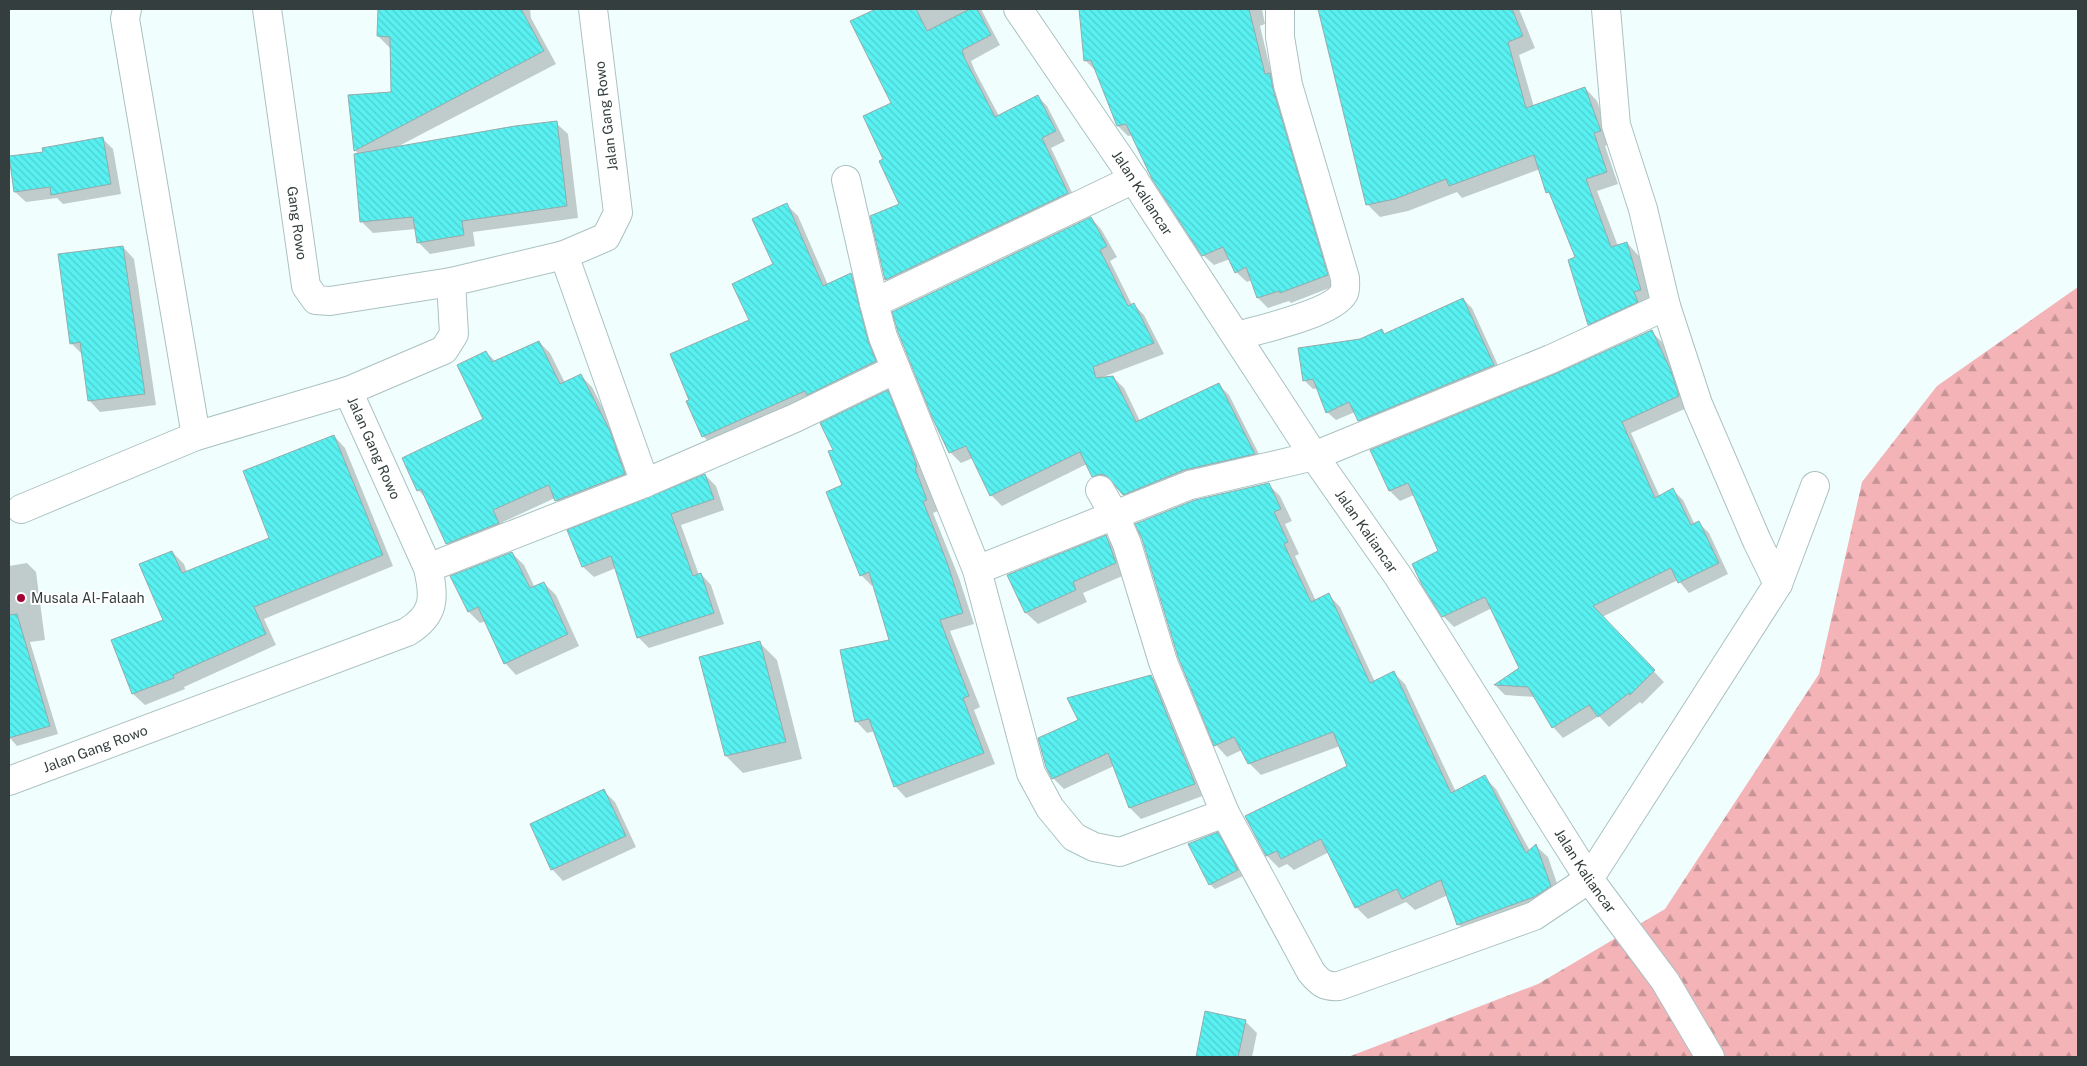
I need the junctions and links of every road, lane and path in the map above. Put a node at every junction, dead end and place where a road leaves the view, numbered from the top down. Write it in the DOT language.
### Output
graph roads {
  1 [pos="126,9"];
  2 [pos="267,9"];
  3 [pos="593,9"];
  4 [pos="1018,9"];
  5 [pos="1280,9"];
  6 [pos="1606,9"];
  7 [pos="1134,179"];
  8 [pos="846,180"];
  9 [pos="564,255"];
  10 [pos="451,282"];
  11 [pos="874,303"];
  12 [pos="1666,306"];
  13 [pos="1237,336"];
  14 [pos="896,369"];
  15 [pos="348,390"];
  16 [pos="196,436"];
  17 [pos="1314,456"];
  18 [pos="645,483"];
  19 [pos="1816,486"];
  20 [pos="1100,490"];
  21 [pos="21,509"];
  22 [pos="1115,516"];
  23 [pos="428,568"];
  24 [pos="977,570"];
  25 [pos="1778,584"];
  26 [pos="9,782"];
  27 [pos="1225,813"];
  28 [pos="1589,879"];
  29 [pos="1710,1057"];
  1 -- 16 [label="street"];
  2 -- 10 [label="street, Gang Rowo"];
  3 -- 9 [label="street, Jalan Gang Rowo"];
  4 -- 7 [label="street, Jalan Kaliancar"];
  5 -- 13 [label="street"];
  6 -- 12 [label="street"];
  7 -- 11 [label="street"];
  7 -- 13 [label="street, Jalan Kaliancar"];
  8 -- 11 [label="street"];
  9 -- 10 [label="street, Jalan Gang Rowo"];
  9 -- 18 [label="street"];
  10 -- 15 [label="street, Jalan Gang Rowo"];
  11 -- 14 [label="street"];
  12 -- 17 [label="street"];
  12 -- 25 [label="street"];
  13 -- 17 [label="street, Jalan Kaliancar"];
  14 -- 18 [label="street"];
  14 -- 24 [label="street"];
  15 -- 16 [label="street"];
  15 -- 23 [label="street, Jalan Gang Rowo"];
  16 -- 21 [label="street"];
  17 -- 22 [label="street"];
  17 -- 28 [label="street, Jalan Kaliancar"];
  18 -- 23 [label="street"];
  19 -- 25 [label="street"];
  20 -- 22 [label="street"];
  22 -- 24 [label="street"];
  22 -- 27 [label="street"];
  23 -- 26 [label="street, Jalan Gang Rowo"];
  24 -- 27 [label="street"];
  25 -- 28 [label="street"];
  27 -- 28 [label="street"];
  28 -- 29 [label="street, Jalan Kaliancar"];
}
